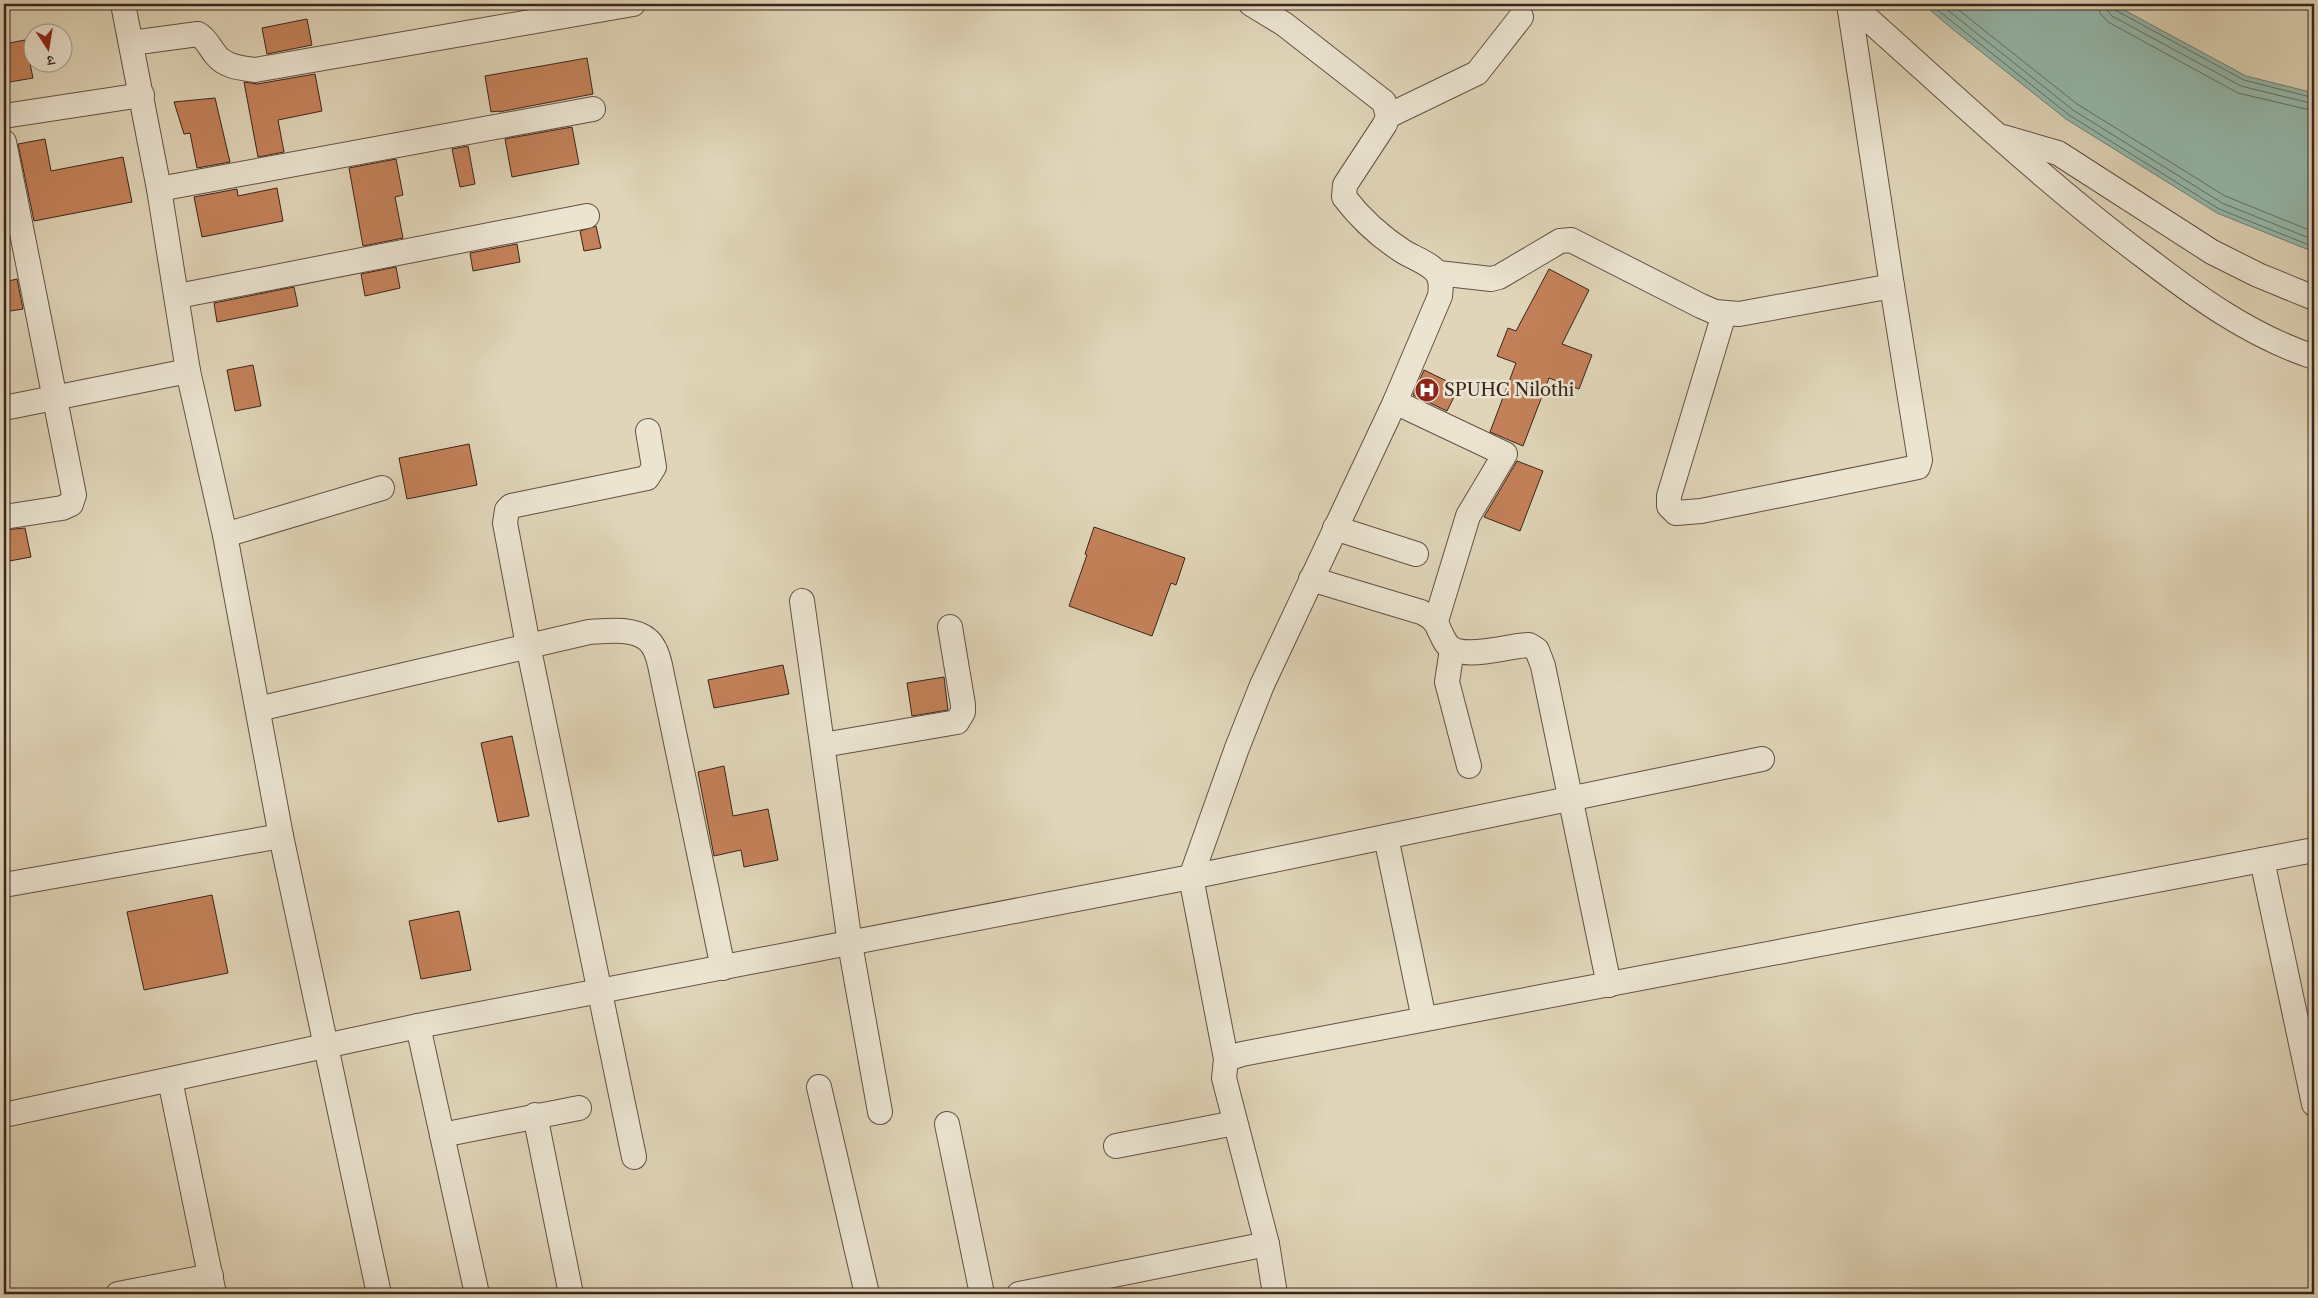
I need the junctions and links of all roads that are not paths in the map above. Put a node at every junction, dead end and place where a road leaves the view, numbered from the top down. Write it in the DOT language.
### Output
graph roads {
  1 [pos="122,4"];
  2 [pos="633,4"];
  3 [pos="1251,4"];
  4 [pos="1850,4"];
  5 [pos="1521,17"];
  6 [pos="131,43"];
  7 [pos="142,95"];
  8 [pos="593,109"];
  9 [pos="4,116"];
  10 [pos="1388,116"];
  11 [pos="1998,135"];
  12 [pos="4,142"];
  13 [pos="159,189"];
  14 [pos="587,216"];
  15 [pos="1438,273"];
  16 [pos="1892,286"];
  17 [pos="178,296"];
  18 [pos="2314,298"];
  19 [pos="1724,314"];
  20 [pos="2314,357"];
  21 [pos="188,371"];
  22 [pos="55,398"];
  23 [pos="1396,402"];
  24 [pos="4,408"];
  25 [pos="648,431"];
  26 [pos="382,488"];
  27 [pos="4,517"];
  28 [pos="1335,528"];
  29 [pos="224,536"];
  30 [pos="1416,554"];
  31 [pos="1311,579"];
  32 [pos="802,601"];
  33 [pos="1436,621"];
  34 [pos="950,627"];
  35 [pos="528,645"];
  36 [pos="1452,649"];
  37 [pos="258,709"];
  38 [pos="823,745"];
  39 [pos="1762,759"];
  40 [pos="1468,766"];
  41 [pos="1569,799"];
  42 [pos="281,836"];
  43 [pos="1386,837"];
  44 [pos="2314,850"];
  45 [pos="2262,860"];
  46 [pos="1191,877"];
  47 [pos="4,885"];
  48 [pos="850,944"];
  49 [pos="723,968"];
  50 [pos="1609,986"];
  51 [pos="600,991"];
  52 [pos="1424,1019"];
  53 [pos="418,1026"];
  54 [pos="327,1047"];
  55 [pos="1226,1059"];
  56 [pos="170,1080"];
  57 [pos="819,1087"];
  58 [pos="2314,1104"];
  59 [pos="579,1108"];
  60 [pos="880,1112"];
  61 [pos="536,1115"];
  62 [pos="4,1116"];
  63 [pos="1235,1123"];
  64 [pos="947,1124"];
  65 [pos="442,1135"];
  66 [pos="1116,1146"];
  67 [pos="634,1157"];
  68 [pos="1267,1244"];
  69 [pos="212,1285"];
  70 [pos="118,1294"];
  71 [pos="379,1294"];
  72 [pos="477,1294"];
  73 [pos="572,1294"];
  74 [pos="867,1294"];
  75 [pos="982,1294"];
  76 [pos="1019,1294"];
  77 [pos="1275,1294"];
  1 -- 6 [label="street"];
  2 -- 6 [label="street"];
  3 -- 10 [label="street"];
  4 -- 11 [label="street"];
  4 -- 16 [label="street"];
  5 -- 10 [label="street"];
  6 -- 7 [label="street"];
  7 -- 9 [label="street"];
  7 -- 13 [label="street"];
  8 -- 13 [label="street"];
  10 -- 15 [label="street"];
  11 -- 18 [label="street"];
  11 -- 20 [label="street"];
  12 -- 22 [label="street"];
  13 -- 17 [label="street"];
  14 -- 17 [label="street"];
  15 -- 19 [label="street"];
  15 -- 23 [label="street"];
  16 -- 19 [label="street"];
  16 -- 19 [label="street"];
  17 -- 21 [label="street"];
  21 -- 22 [label="street"];
  21 -- 29 [label="street"];
  22 -- 24 [label="street"];
  22 -- 27 [label="street"];
  23 -- 28 [label="street"];
  23 -- 33 [label="street"];
  25 -- 35 [label="street"];
  26 -- 29 [label="street"];
  28 -- 30 [label="street"];
  28 -- 31 [label="street"];
  29 -- 37 [label="street"];
  31 -- 33 [label="street"];
  31 -- 46 [label="street"];
  32 -- 38 [label="street"];
  33 -- 36 [label="street"];
  34 -- 38 [label="street"];
  35 -- 37 [label="street"];
  35 -- 49 [label="street"];
  35 -- 51 [label="street"];
  36 -- 40 [label="street"];
  36 -- 41 [label="street"];
  37 -- 42 [label="street"];
  38 -- 48 [label="street"];
  39 -- 41 [label="street"];
  41 -- 43 [label="street"];
  41 -- 50 [label="street"];
  42 -- 47 [label="street"];
  42 -- 54 [label="street"];
  43 -- 46 [label="street"];
  43 -- 52 [label="street"];
  44 -- 45 [label="street"];
  45 -- 50 [label="street"];
  45 -- 58 [label="street"];
  46 -- 48 [label="street"];
  46 -- 55 [label="street"];
  48 -- 49 [label="street"];
  48 -- 60 [label="street"];
  49 -- 51 [label="street"];
  50 -- 52 [label="street"];
  51 -- 53 [label="street"];
  51 -- 67 [label="street"];
  52 -- 55 [label="street"];
  53 -- 54 [label="street"];
  53 -- 65 [label="street"];
  54 -- 56 [label="street"];
  54 -- 71 [label="street"];
  55 -- 63 [label="street"];
  56 -- 62 [label="street"];
  56 -- 69 [label="street"];
  57 -- 74 [label="street"];
  59 -- 61 [label="street"];
  61 -- 65 [label="street"];
  61 -- 73 [label="street"];
  63 -- 66 [label="street"];
  63 -- 68 [label="street"];
  64 -- 75 [label="street"];
  65 -- 72 [label="street"];
  68 -- 76 [label="street"];
  68 -- 77 [label="street"];
  69 -- 70 [label="street"];
}
